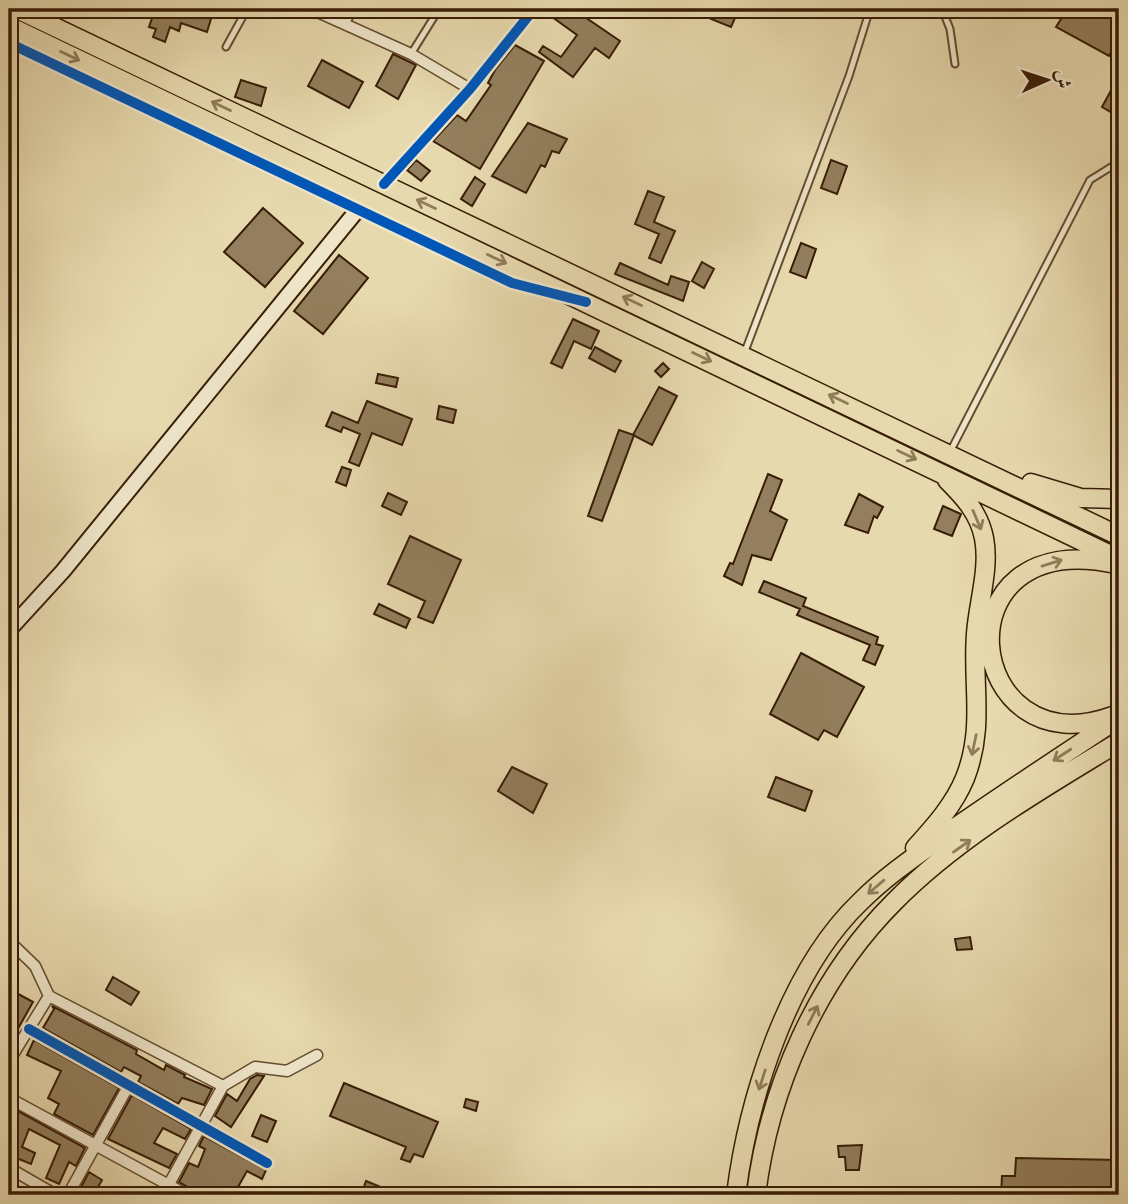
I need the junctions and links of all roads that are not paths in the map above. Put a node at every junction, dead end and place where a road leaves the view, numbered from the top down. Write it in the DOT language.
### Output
graph roads {
  1 [pos="17,9"];
  2 [pos="247,9"];
  3 [pos="311,9"];
  4 [pos="354,9"];
  5 [pos="439,9"];
  6 [pos="534,9"];
  7 [pos="870,9"];
  8 [pos="942,9"];
  9 [pos="346,24"];
  10 [pos="9,26"];
  11 [pos="9,43"];
  12 [pos="226,47"];
  13 [pos="411,54"];
  14 [pos="955,64"];
  15 [pos="470,89"];
  16 [pos="1119,162"];
  17 [pos="384,184"];
  18 [pos="359,208"];
  19 [pos="586,302"];
  20 [pos="744,355"];
  21 [pos="956,455"];
  22 [pos="934,468"];
  23 [pos="1119,499"];
  24 [pos="1119,536"];
  25 [pos="1119,559"];
  26 [pos="1119,565"];
  27 [pos="9,630"];
  28 [pos="1119,716"];
  29 [pos="1119,742"];
  30 [pos="1119,754"];
  31 [pos="1072,770"];
  32 [pos="899,868"];
  33 [pos="9,941"];
  34 [pos="49,996"];
  35 [pos="29,1029"];
  36 [pos="317,1055"];
  37 [pos="9,1061"];
  38 [pos="129,1085"];
  39 [pos="223,1086"];
  40 [pos="9,1098"];
  41 [pos="203,1127"];
  42 [pos="95,1145"];
  43 [pos="267,1163"];
  44 [pos="9,1168"];
  45 [pos="169,1185"];
  46 [pos="56,1195"];
  47 [pos="68,1195"];
  48 [pos="163,1195"];
  49 [pos="187,1195"];
  50 [pos="736,1195"];
  51 [pos="756,1195"];
  17 -- 1 [label="highway, one-way"];
  2 -- 12 [label="lane"];
  3 -- 9 [label="street"];
  4 -- 9 [label="lane"];
  5 -- 13 [label="lane"];
  6 -- 15 [label="street"];
  7 -- 20 [label="lane"];
  8 -- 14 [label="lane"];
  9 -- 13 [label="street"];
  10 -- 19 [label="highway, one-way"];
  11 -- 18 [label="street"];
  13 -- 15 [label="street"];
  15 -- 17 [label="street"];
  16 -- 21 [label="lane"];
  20 -- 17 [label="highway, one-way"];
  18 -- 19 [label="street"];
  18 -- 27 [label="main road"];
  19 -- 22 [label="highway, one-way"];
  21 -- 20 [label="highway, one-way"];
  21 -- 23 [label="highway"];
  21 -- 24 [label="highway"];
  22 -- 25 [label="highway"];
  22 -- 32 [label="highway, one-way"];
  28 -- 26 [label="highway, one-way"];
  28 -- 32 [label="highway, one-way"];
  29 -- 31 [label="highway"];
  30 -- 31 [label="highway"];
  51 -- 31 [label="highway, one-way"];
  32 -- 50 [label="highway, one-way"];
  33 -- 34 [label="street"];
  34 -- 35 [label="street"];
  34 -- 39 [label="street"];
  35 -- 37 [label="street"];
  35 -- 38 [label="street"];
  36 -- 39 [label="street"];
  38 -- 41 [label="street"];
  38 -- 42 [label="street"];
  39 -- 41 [label="street"];
  40 -- 42 [label="street"];
  41 -- 43 [label="street"];
  41 -- 45 [label="street"];
  42 -- 45 [label="street"];
  42 -- 47 [label="street"];
  44 -- 46 [label="street"];
  45 -- 48 [label="street"];
  45 -- 49 [label="street"];
}
